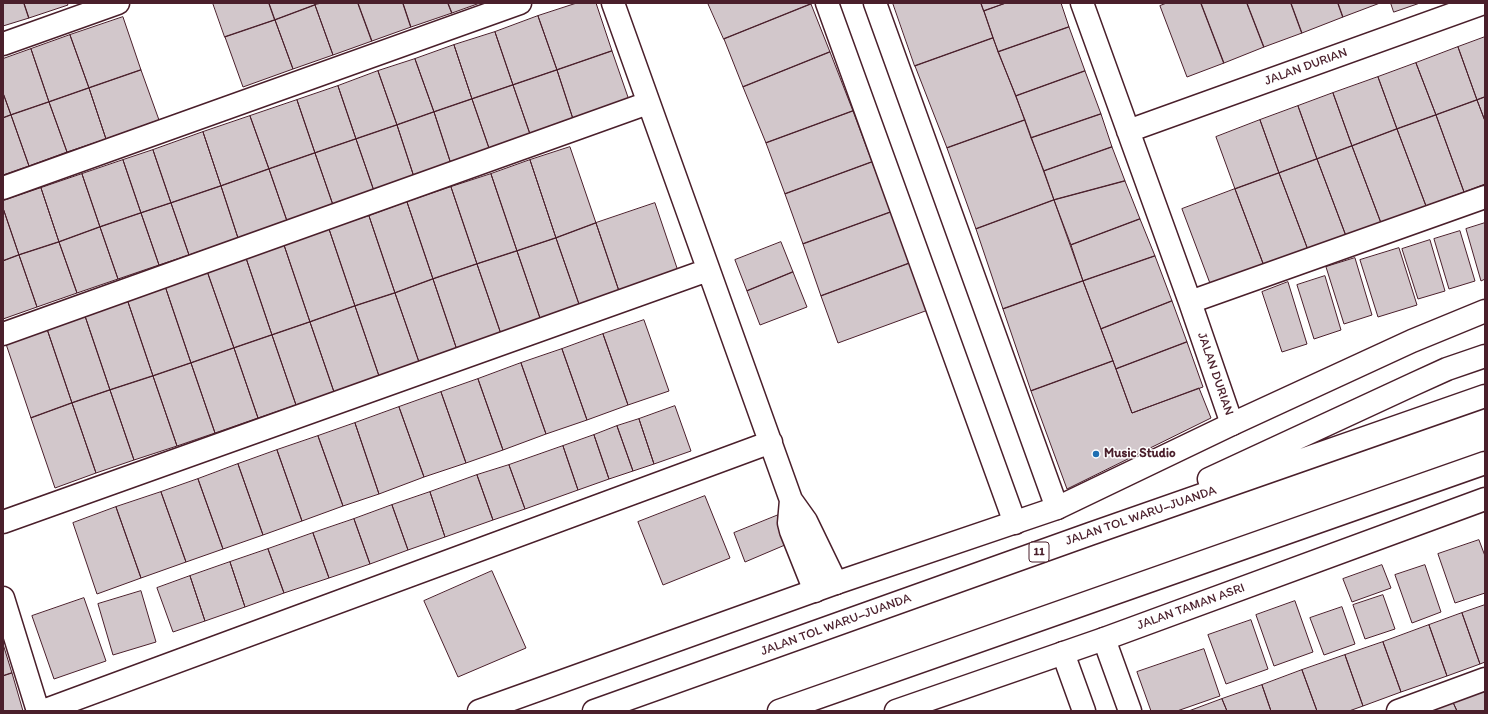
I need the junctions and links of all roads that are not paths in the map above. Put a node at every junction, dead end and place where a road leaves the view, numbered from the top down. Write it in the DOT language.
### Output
graph roads {
  1 [pos="118,3"];
  2 [pos="520,3"];
  3 [pos="613,3"];
  4 [pos="827,3"];
  5 [pos="875,3"];
  6 [pos="1082,3"];
  7 [pos="1484,3"];
  8 [pos="3,44"];
  9 [pos="648,103"];
  10 [pos="1128,131"];
  11 [pos="3,188"];
  12 [pos="1485,197"];
  13 [pos="708,270"];
  14 [pos="1190,302"];
  15 [pos="1485,311"];
  16 [pos="3,334"];
  17 [pos="1485,356"];
  18 [pos="1485,396"];
  19 [pos="1232,424"];
  20 [pos="771,442"];
  21 [pos="1485,463"];
  22 [pos="1485,499"];
  23 [pos="791,500"];
  24 [pos="1057,508"];
  25 [pos="3,522"];
  26 [pos="1015,523"];
  27 [pos="1090,534"];
  28 [pos="836,583"];
  29 [pos="815,591"];
  30 [pos="3,598"];
  31 [pos="1104,639"];
  32 [pos="1062,653"];
  33 [pos="1485,679"];
  34 [pos="38,711"];
  35 [pos="43,711"];
  36 [pos="479,711"];
  37 [pos="594,711"];
  38 [pos="779,711"];
  39 [pos="896,711"];
  40 [pos="1084,711"];
  41 [pos="1130,711"];
  42 [pos="1398,711"];
  1 -- 8 [label="main road"];
  2 -- 11 [label="main road"];
  3 -- 9 [label="main road"];
  4 -- 26 [label="main road"];
  5 -- 24 [label="main road"];
  6 -- 10 [label="main road, JALAN DURIAN"];
  7 -- 10 [label="main road, JALAN DURIAN"];
  9 -- 13 [label="main road"];
  9 -- 16 [label="main road"];
  10 -- 14 [label="main road, JALAN DURIAN"];
  12 -- 14 [label="main road"];
  13 -- 20 [label="main road"];
  13 -- 25 [label="main road"];
  14 -- 19 [label="main road, JALAN DURIAN"];
  15 -- 19 [label="main road"];
  17 -- 27 [label="main road"];
  18 -- 27 [label="main road, JALAN TOL WARU–JUANDA / 11"];
  19 -- 24 [label="main road"];
  20 -- 23 [label="main road"];
  20 -- 35 [label="main road"];
  21 -- 38 [label="main road"];
  22 -- 31 [label="main road, JALAN TAMAN ASRI"];
  23 -- 28 [label="main road"];
  23 -- 29 [label="main road"];
  24 -- 26 [label="main road"];
  26 -- 28 [label="main road"];
  27 -- 37 [label="main road, JALAN TOL WARU–JUANDA / 11"];
  28 -- 29 [label="main road"];
  29 -- 36 [label="main road"];
  30 -- 34 [label="main road"];
  31 -- 32 [label="main road, JALAN TAMAN ASRI"];
  31 -- 41 [label="main road"];
  32 -- 39 [label="main road, JALAN TAMAN ASRI"];
  32 -- 40 [label="main road"];
  33 -- 42 [label="main road"];
}
